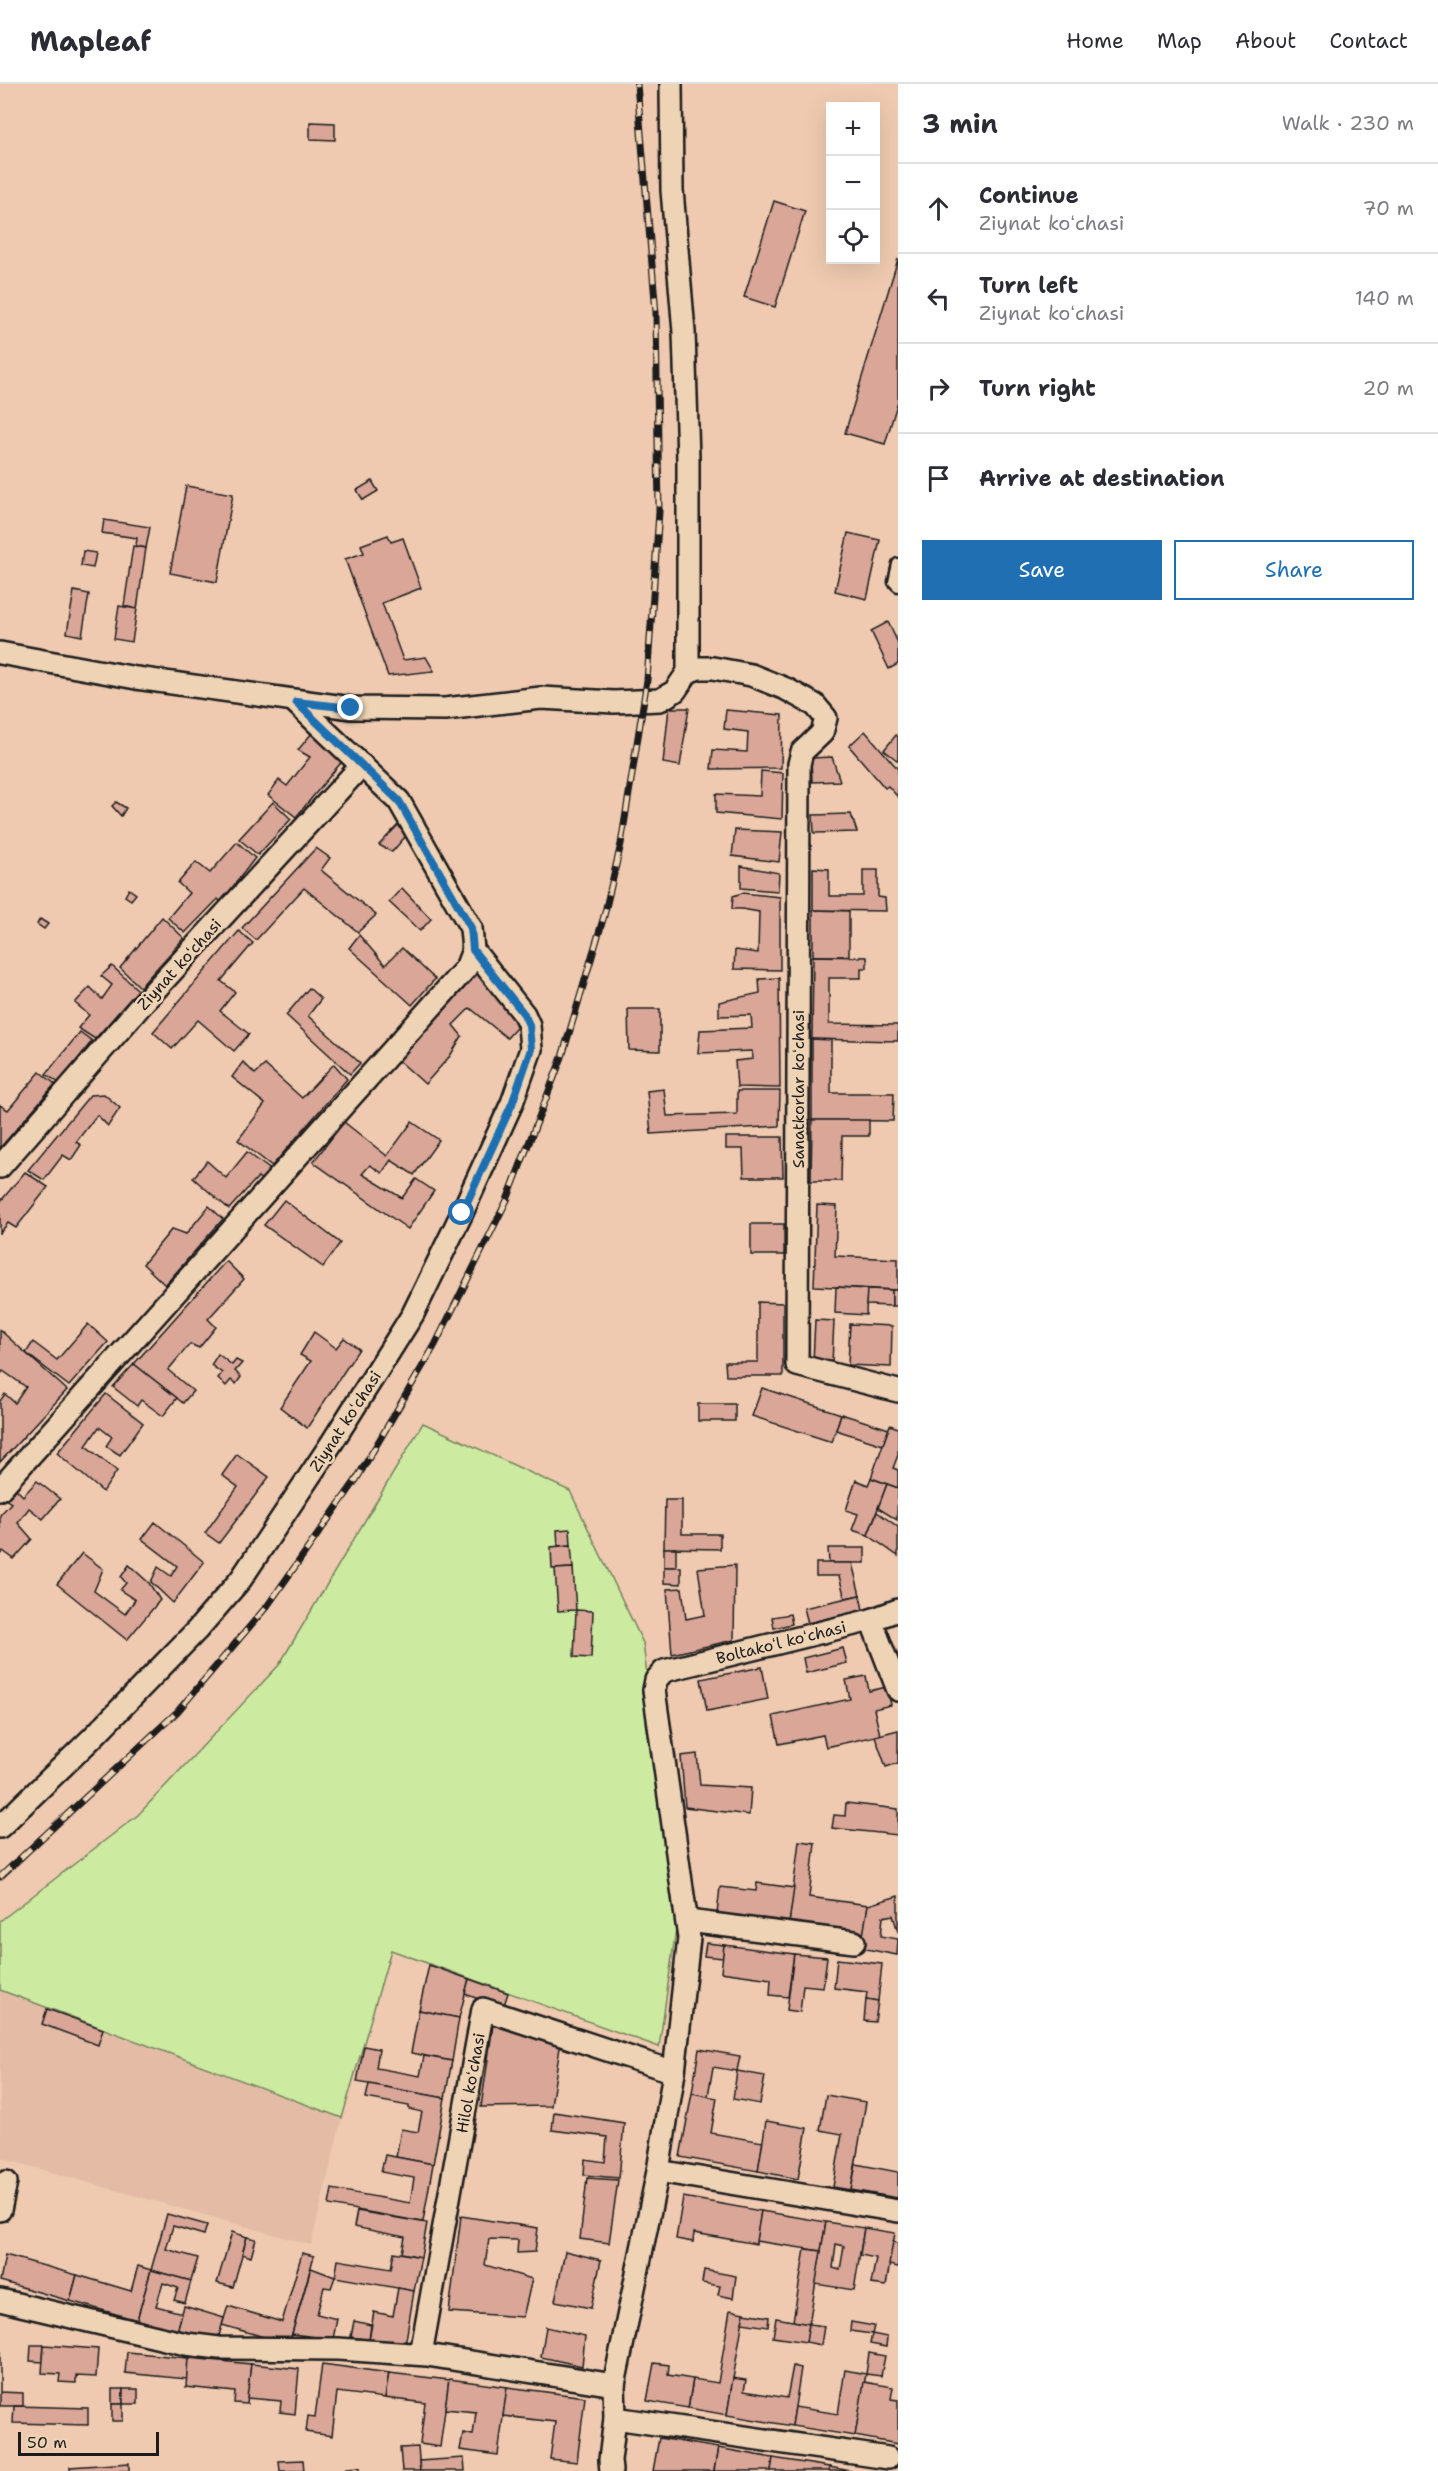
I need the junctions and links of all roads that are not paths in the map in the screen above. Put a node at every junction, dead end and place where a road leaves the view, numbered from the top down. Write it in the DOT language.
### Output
graph roads {
  1 [pos="671,84"];
  2 [pos="898,564"];
  3 [pos="898,586"];
  4 [pos="0,653"];
  5 [pos="688,672"];
  6 [pos="296,702"];
  7 [pos="362,765"];
  8 [pos="473,950"];
  9 [pos="0,1167"];
  10 [pos="898,1391"];
  11 [pos="0,1489"];
  12 [pos="898,1610"];
  13 [pos="871,1620"];
  14 [pos="898,1690"];
  15 [pos="0,1827"];
  16 [pos="688,1921"];
  17 [pos="854,1942"];
  18 [pos="674,2073"];
  19 [pos="658,2171"];
  20 [pos="6,2182"];
  21 [pos="0,2210"];
  22 [pos="898,2211"];
  23 [pos="0,2300"];
  24 [pos="421,2354"];
  25 [pos="614,2385"];
  26 [pos="615,2418"];
  27 [pos="888,2458"];
  28 [pos="608,2467"];
  1 -- 5 [label="street"];
  2 -- 3 [label="lane"];
  4 -- 6 [label="street"];
  5 -- 6 [label="street"];
  5 -- 10 [label="street, Sanatkorlar koʻchasi"];
  6 -- 7 [label="street, Ziynat koʻchasi"];
  7 -- 8 [label="street, Ziynat koʻchasi"];
  7 -- 9 [label="street, Ziynat koʻchasi"];
  8 -- 11 [label="street"];
  8 -- 15 [label="street, Ziynat koʻchasi"];
  12 -- 13 [label="street, Boltakoʻl koʻchasi"];
  13 -- 14 [label="street"];
  13 -- 16 [label="street, Boltakoʻl koʻchasi"];
  16 -- 17 [label="street"];
  16 -- 18 [label="street"];
  18 -- 19 [label="street"];
  18 -- 24 [label="street, Hilol koʻchasi"];
  19 -- 22 [label="street"];
  19 -- 25 [label="street"];
  20 -- 21 [label="street"];
  23 -- 24 [label="street"];
  24 -- 25 [label="street"];
  25 -- 26 [label="street"];
  26 -- 27 [label="street"];
  26 -- 28 [label="street"];
}
